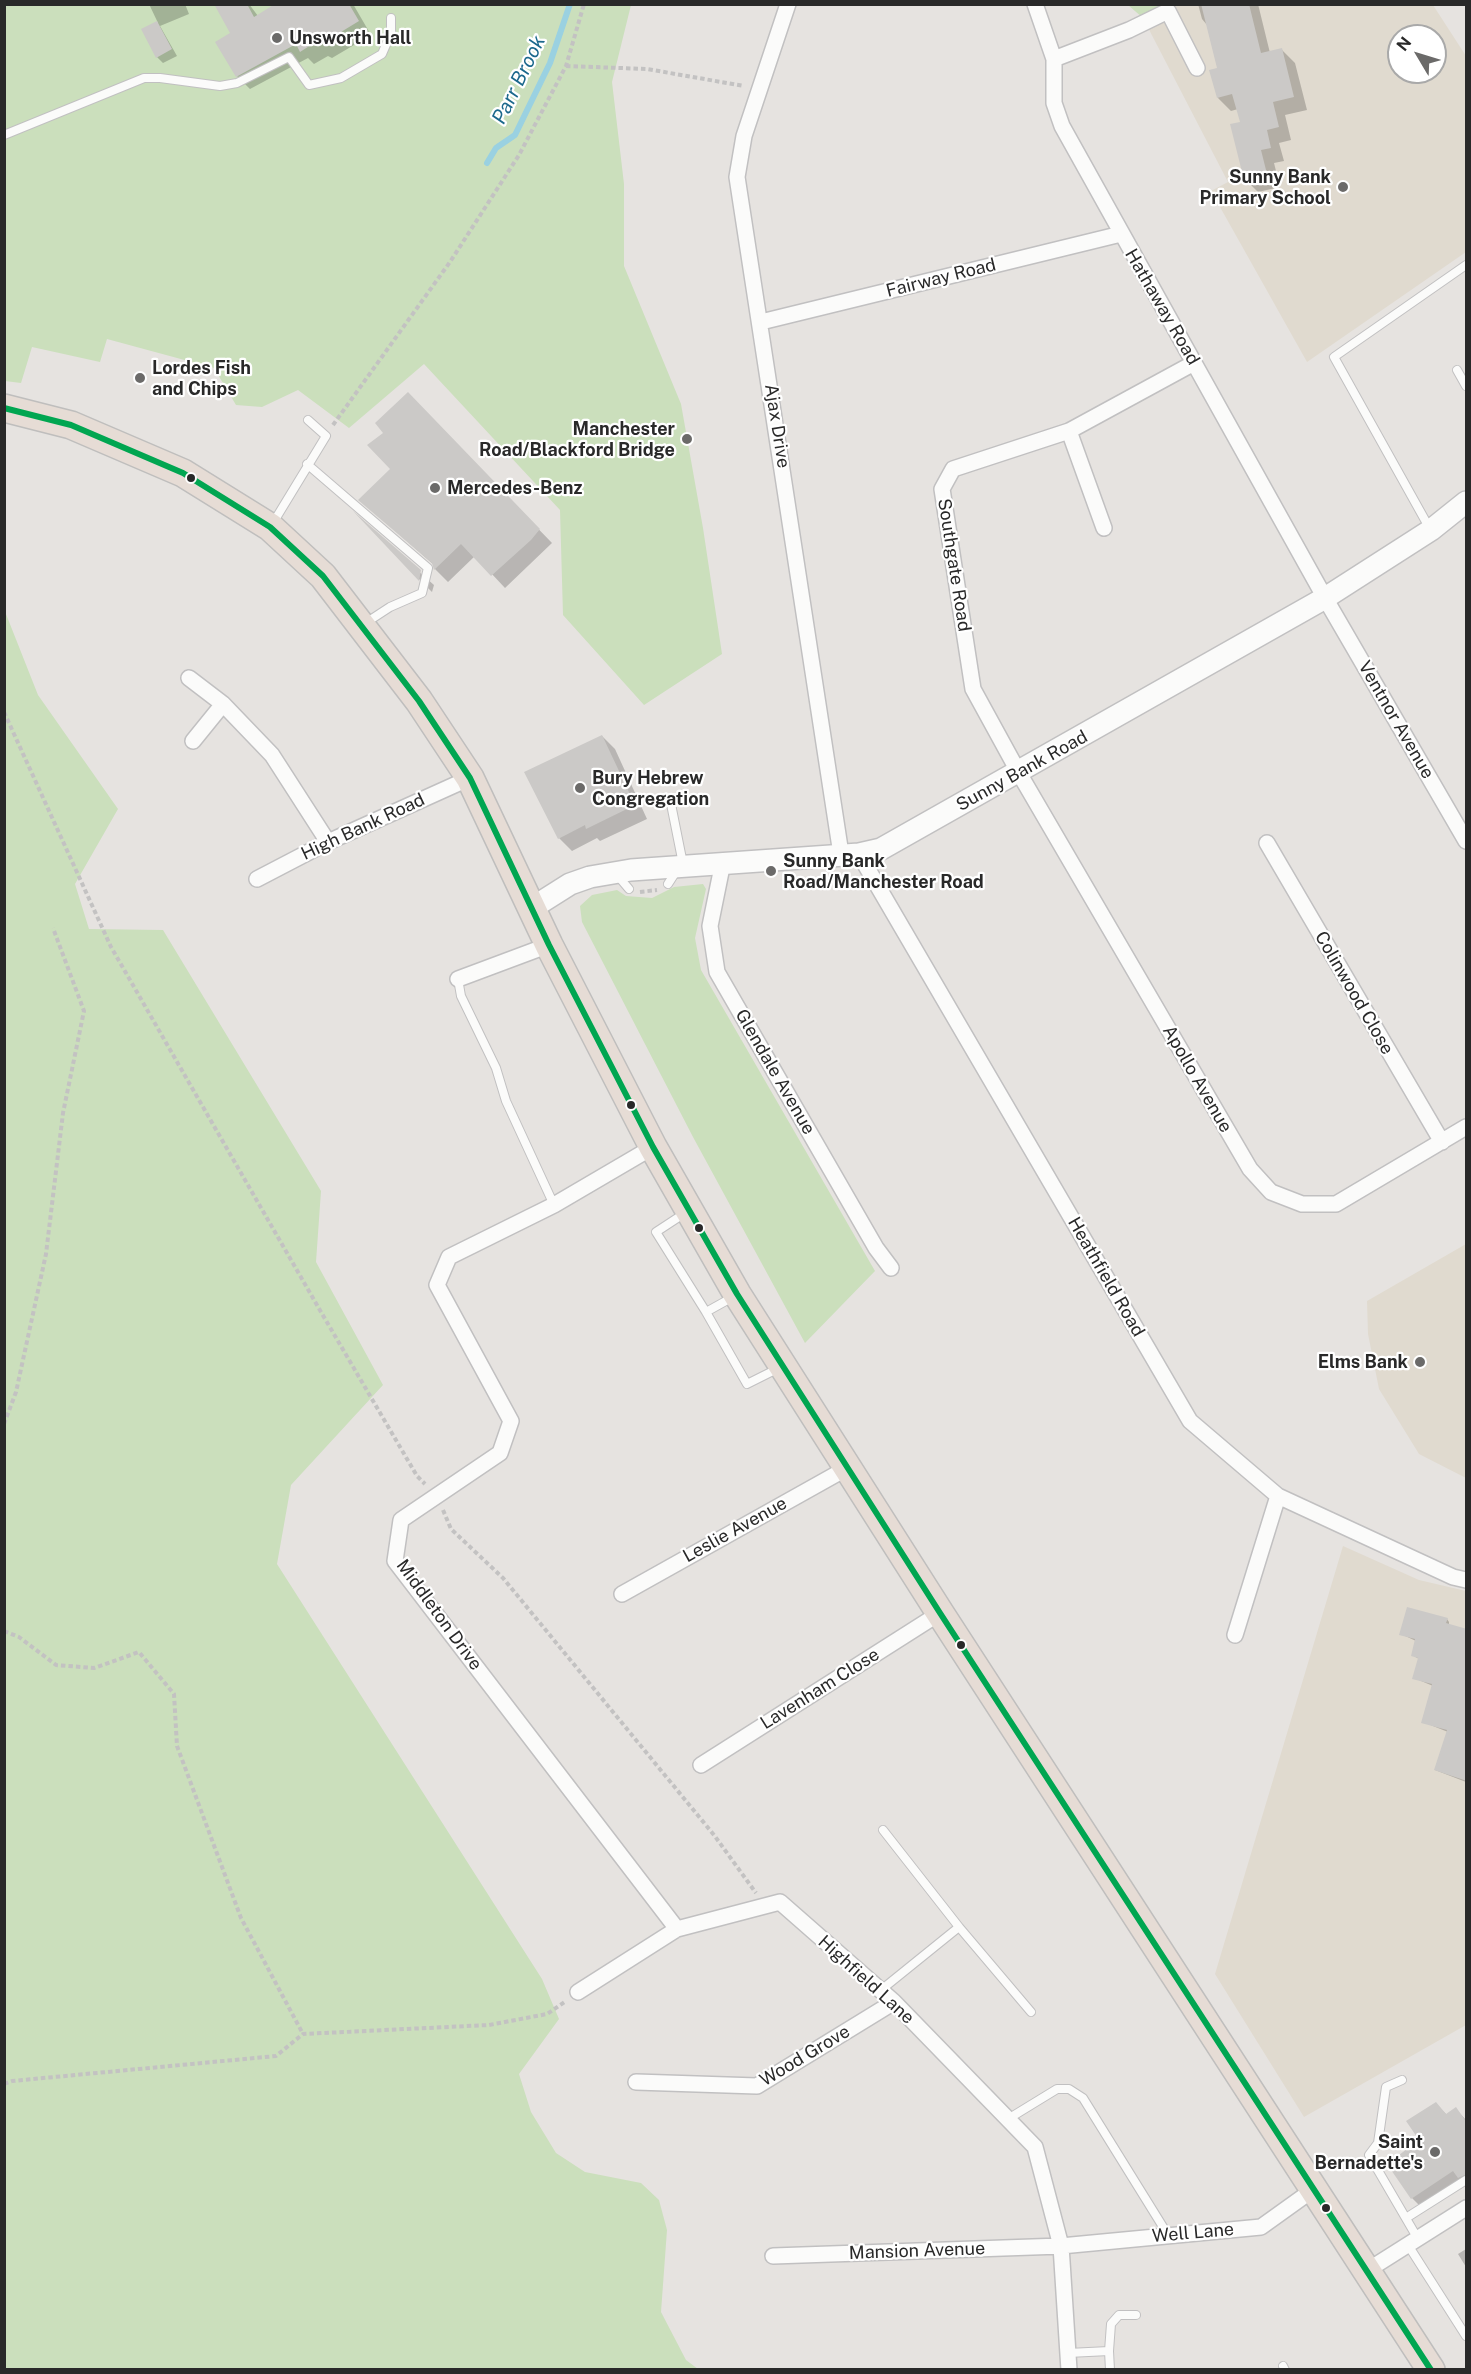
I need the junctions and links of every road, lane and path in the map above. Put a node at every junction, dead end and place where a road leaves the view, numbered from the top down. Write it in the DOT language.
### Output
graph roads {
  1 [pos="584,4"];
  2 [pos="788,4"];
  3 [pos="1035,4"];
  4 [pos="391,18"];
  5 [pos="1054,59"];
  6 [pos="566,66"];
  7 [pos="1197,68"];
  8 [pos="759,89"];
  9 [pos="4,135"];
  10 [pos="1121,234"];
  11 [pos="1467,265"];
  12 [pos="761,322"];
  13 [pos="1194,363"];
  14 [pos="1457,370"];
  15 [pos="1467,386"];
  16 [pos="4,408"];
  17 [pos="308,420"];
  18 [pos="1069,431"];
  19 [pos="326,436"];
  20 [pos="307,464"];
  21 [pos="1467,502"];
  22 [pos="270,527"];
  23 [pos="1104,528"];
  24 [pos="1431,530"];
  25 [pos="1325,598"];
  26 [pos="360,626"];
  27 [pos="189,678"];
  28 [pos="223,704"];
  29 [pos="4,712"];
  30 [pos="193,741"];
  31 [pos="1019,773"];
  32 [pos="470,778"];
  33 [pos="671,804"];
  34 [pos="1467,841"];
  35 [pos="328,842"];
  36 [pos="1267,843"];
  37 [pos="850,854"];
  38 [pos="723,862"];
  39 [pos="677,872"];
  40 [pos="615,873"];
  41 [pos="257,879"];
  42 [pos="629,889"];
  43 [pos="532,908"];
  44 [pos="53,928"];
  45 [pos="549,945"];
  46 [pos="458,979"];
  47 [pos="1467,1127"];
  48 [pos="1442,1142"];
  49 [pos="653,1147"];
  50 [pos="554,1205"];
  51 [pos="688,1210"];
  52 [pos="891,1268"];
  53 [pos="737,1294"];
  54 [pos="706,1312"];
  55 [pos="783,1366"];
  56 [pos="4,1424"];
  57 [pos="849,1467"];
  58 [pos="437,1496"];
  59 [pos="1278,1496"];
  60 [pos="1467,1580"];
  61 [pos="622,1594"];
  62 [pos="940,1613"];
  63 [pos="4,1631"];
  64 [pos="1235,1635"];
  65 [pos="701,1765"];
  66 [pos="883,1830"];
  67 [pos="766,1906"];
  68 [pos="959,1927"];
  69 [pos="677,1929"];
  70 [pos="881,1990"];
  71 [pos="578,1992"];
  72 [pos="894,2002"];
  73 [pos="1031,2012"];
  74 [pos="303,2034"];
  75 [pos="1402,2080"];
  76 [pos="636,2082"];
  77 [pos="4,2084"];
  78 [pos="1008,2119"];
  79 [pos="1467,2180"];
  80 [pos="1314,2189"];
  81 [pos="1467,2208"];
  82 [pos="1406,2218"];
  83 [pos="1168,2235"];
  84 [pos="1413,2242"];
  85 [pos="1061,2246"];
  86 [pos="773,2256"];
  87 [pos="1368,2270"];
  88 [pos="1136,2315"];
  89 [pos="1467,2336"];
  90 [pos="1109,2351"];
  91 [pos="1068,2353"];
  92 [pos="1068,2370"];
  93 [pos="1110,2370"];
  94 [pos="1431,2370"];
  1 -- 6 [label="path"];
  2 -- 8 [label="street, Ajax Drive"];
  3 -- 5 [label="street, Hathaway Road"];
  4 -- 9 [label="lane"];
  5 -- 7 [label="street"];
  5 -- 10 [label="street, Hathaway Road"];
  6 -- 8 [label="path"];
  6 -- 19 [label="path"];
  8 -- 12 [label="street, Ajax Drive"];
  10 -- 12 [label="street, Fairway Road"];
  10 -- 13 [label="street, Hathaway Road"];
  11 -- 24 [label="lane"];
  12 -- 37 [label="street, Ajax Drive"];
  13 -- 18 [label="street, Southgate Road"];
  13 -- 25 [label="street, Hathaway Road"];
  14 -- 15 [label="lane"];
  16 -- 22 [label="highway"];
  17 -- 19 [label="lane"];
  18 -- 23 [label="street"];
  18 -- 31 [label="street, Southgate Road"];
  19 -- 20 [label="lane"];
  20 -- 22 [label="lane"];
  20 -- 26 [label="lane"];
  21 -- 24 [label="street, Sunny Bank Road"];
  22 -- 26 [label="highway"];
  24 -- 25 [label="street, Sunny Bank Road"];
  25 -- 31 [label="street, Sunny Bank Road"];
  25 -- 34 [label="street, Ventnor Avenue"];
  26 -- 32 [label="highway"];
  27 -- 28 [label="street"];
  28 -- 30 [label="street"];
  28 -- 35 [label="street"];
  29 -- 58 [label="path"];
  31 -- 37 [label="street, Sunny Bank Road"];
  31 -- 48 [label="street, Apollo Avenue"];
  32 -- 35 [label="street, High Bank Road"];
  32 -- 43 [label="highway"];
  33 -- 39 [label="lane"];
  35 -- 41 [label="street, High Bank Road"];
  36 -- 48 [label="street, Colinwood Close"];
  37 -- 38 [label="street, Sunny Bank Road"];
  37 -- 59 [label="street, Heathfield Road"];
  38 -- 39 [label="street, Sunny Bank Road"];
  38 -- 52 [label="street, Glendale Avenue"];
  39 -- 40 [label="street, Sunny Bank Road"];
  40 -- 42 [label="lane"];
  40 -- 43 [label="street, Sunny Bank Road"];
  43 -- 45 [label="highway"];
  44 -- 56 [label="path"];
  45 -- 46 [label="street"];
  45 -- 49 [label="highway"];
  46 -- 50 [label="lane"];
  47 -- 48 [label="street, Apollo Avenue"];
  49 -- 50 [label="street, Middleton Drive"];
  49 -- 51 [label="highway"];
  50 -- 58 [label="street, Middleton Drive"];
  51 -- 53 [label="highway"];
  51 -- 54 [label="lane"];
  53 -- 54 [label="lane"];
  53 -- 55 [label="highway"];
  54 -- 55 [label="lane"];
  55 -- 57 [label="highway"];
  57 -- 61 [label="street, Leslie Avenue"];
  57 -- 62 [label="highway"];
  58 -- 67 [label="path"];
  58 -- 69 [label="street, Middleton Drive"];
  59 -- 60 [label="street, Heathfield Road"];
  59 -- 64 [label="street"];
  62 -- 65 [label="street, Lavenham Close"];
  62 -- 80 [label="highway"];
  63 -- 74 [label="path"];
  66 -- 68 [label="lane"];
  67 -- 69 [label="street, Highfield Lane"];
  67 -- 70 [label="street, Highfield Lane"];
  68 -- 70 [label="lane"];
  68 -- 73 [label="lane"];
  69 -- 71 [label="street, Highfield Lane"];
  70 -- 72 [label="street, Highfield Lane"];
  71 -- 74 [label="path"];
  72 -- 76 [label="street, Wood Grove"];
  72 -- 78 [label="street, Highfield Lane"];
  74 -- 77 [label="path"];
  75 -- 82 [label="lane"];
  78 -- 83 [label="lane"];
  78 -- 85 [label="street, Highfield Lane"];
  79 -- 82 [label="lane"];
  80 -- 83 [label="street, Well Lane"];
  80 -- 87 [label="highway"];
  81 -- 84 [label="street"];
  82 -- 84 [label="lane"];
  83 -- 85 [label="street, Well Lane"];
  84 -- 87 [label="street"];
  84 -- 89 [label="lane"];
  85 -- 86 [label="street, Mansion Avenue"];
  85 -- 91 [label="street, Highfield Lane"];
  87 -- 94 [label="highway"];
  88 -- 90 [label="lane"];
  90 -- 91 [label="lane"];
  90 -- 93 [label="lane"];
  91 -- 92 [label="street, Highfield Lane"];
}
